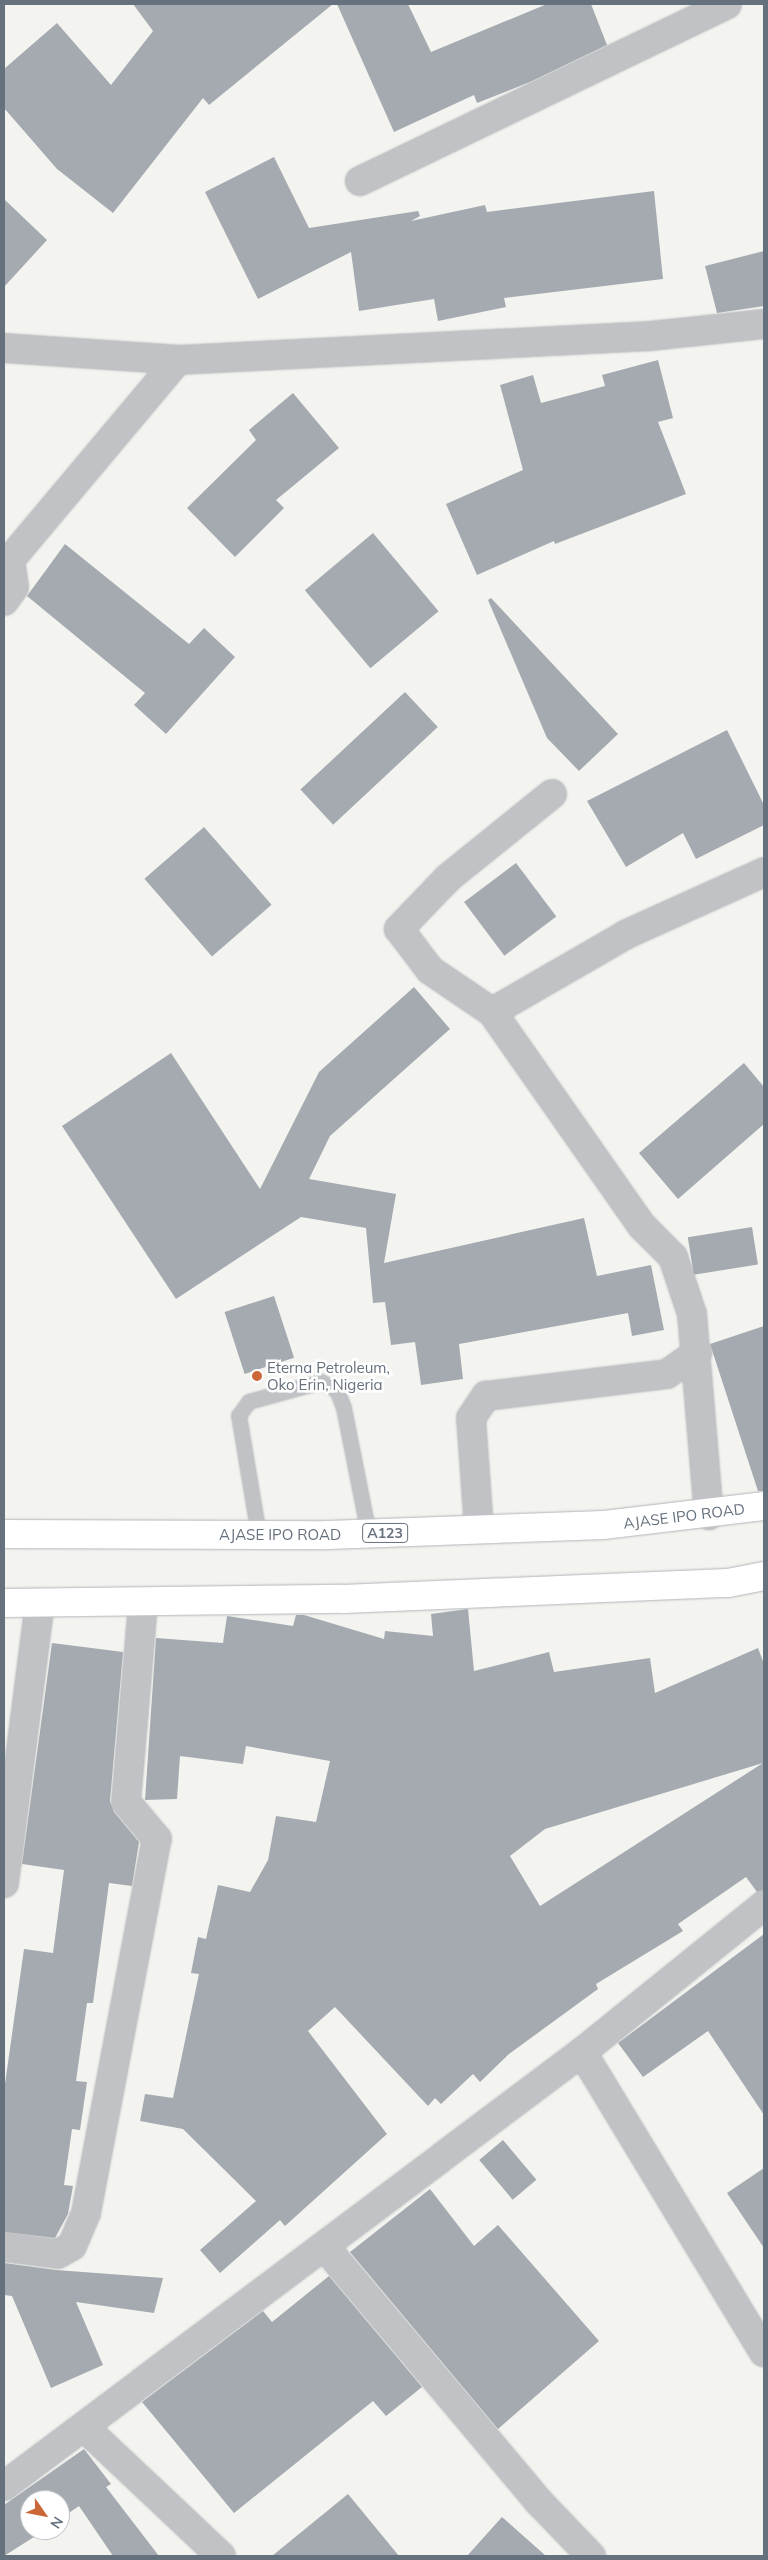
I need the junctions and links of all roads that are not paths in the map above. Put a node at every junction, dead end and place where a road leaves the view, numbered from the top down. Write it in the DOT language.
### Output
graph roads {
  1 [pos="728,4"];
  2 [pos="360,181"];
  3 [pos="764,324"];
  4 [pos="4,348"];
  5 [pos="178,360"];
  6 [pos="4,601"];
  7 [pos="552,794"];
  8 [pos="764,872"];
  9 [pos="492,1012"];
  10 [pos="697,1353"];
  11 [pos="764,1506"];
  12 [pos="709,1514"];
  13 [pos="479,1529"];
  14 [pos="4,1534"];
  15 [pos="369,1534"];
  16 [pos="259,1535"];
  17 [pos="764,1576"];
  18 [pos="4,1603"];
  19 [pos="40,1603"];
  20 [pos="143,1604"];
  21 [pos="4,1883"];
  22 [pos="764,1905"];
  23 [pos="582,2052"];
  24 [pos="4,2247"];
  25 [pos="324,2247"];
  26 [pos="764,2352"];
  27 [pos="84,2427"];
  28 [pos="4,2486"];
  29 [pos="221,2556"];
  30 [pos="591,2556"];
  1 -- 2 [label="street"];
  3 -- 5 [label="street"];
  4 -- 5 [label="street"];
  5 -- 6 [label="street"];
  7 -- 9 [label="street"];
  8 -- 9 [label="street"];
  9 -- 10 [label="street"];
  10 -- 12 [label="street"];
  10 -- 13 [label="street"];
  11 -- 12 [label="highway, AJASE IPO ROAD / A123"];
  12 -- 13 [label="highway, AJASE IPO ROAD / A123"];
  13 -- 15 [label="highway, AJASE IPO ROAD / A123"];
  14 -- 16 [label="highway, AJASE IPO ROAD / A123"];
  15 -- 16 [label="highway, AJASE IPO ROAD / A123"];
  15 -- 16 [label="lane"];
  17 -- 20 [label="highway"];
  18 -- 19 [label="highway"];
  19 -- 20 [label="highway"];
  19 -- 21 [label="street"];
  20 -- 24 [label="street"];
  22 -- 23 [label="street"];
  23 -- 25 [label="street"];
  23 -- 26 [label="street"];
  25 -- 27 [label="street"];
  25 -- 30 [label="street"];
  27 -- 28 [label="street"];
  27 -- 29 [label="street"];
}
